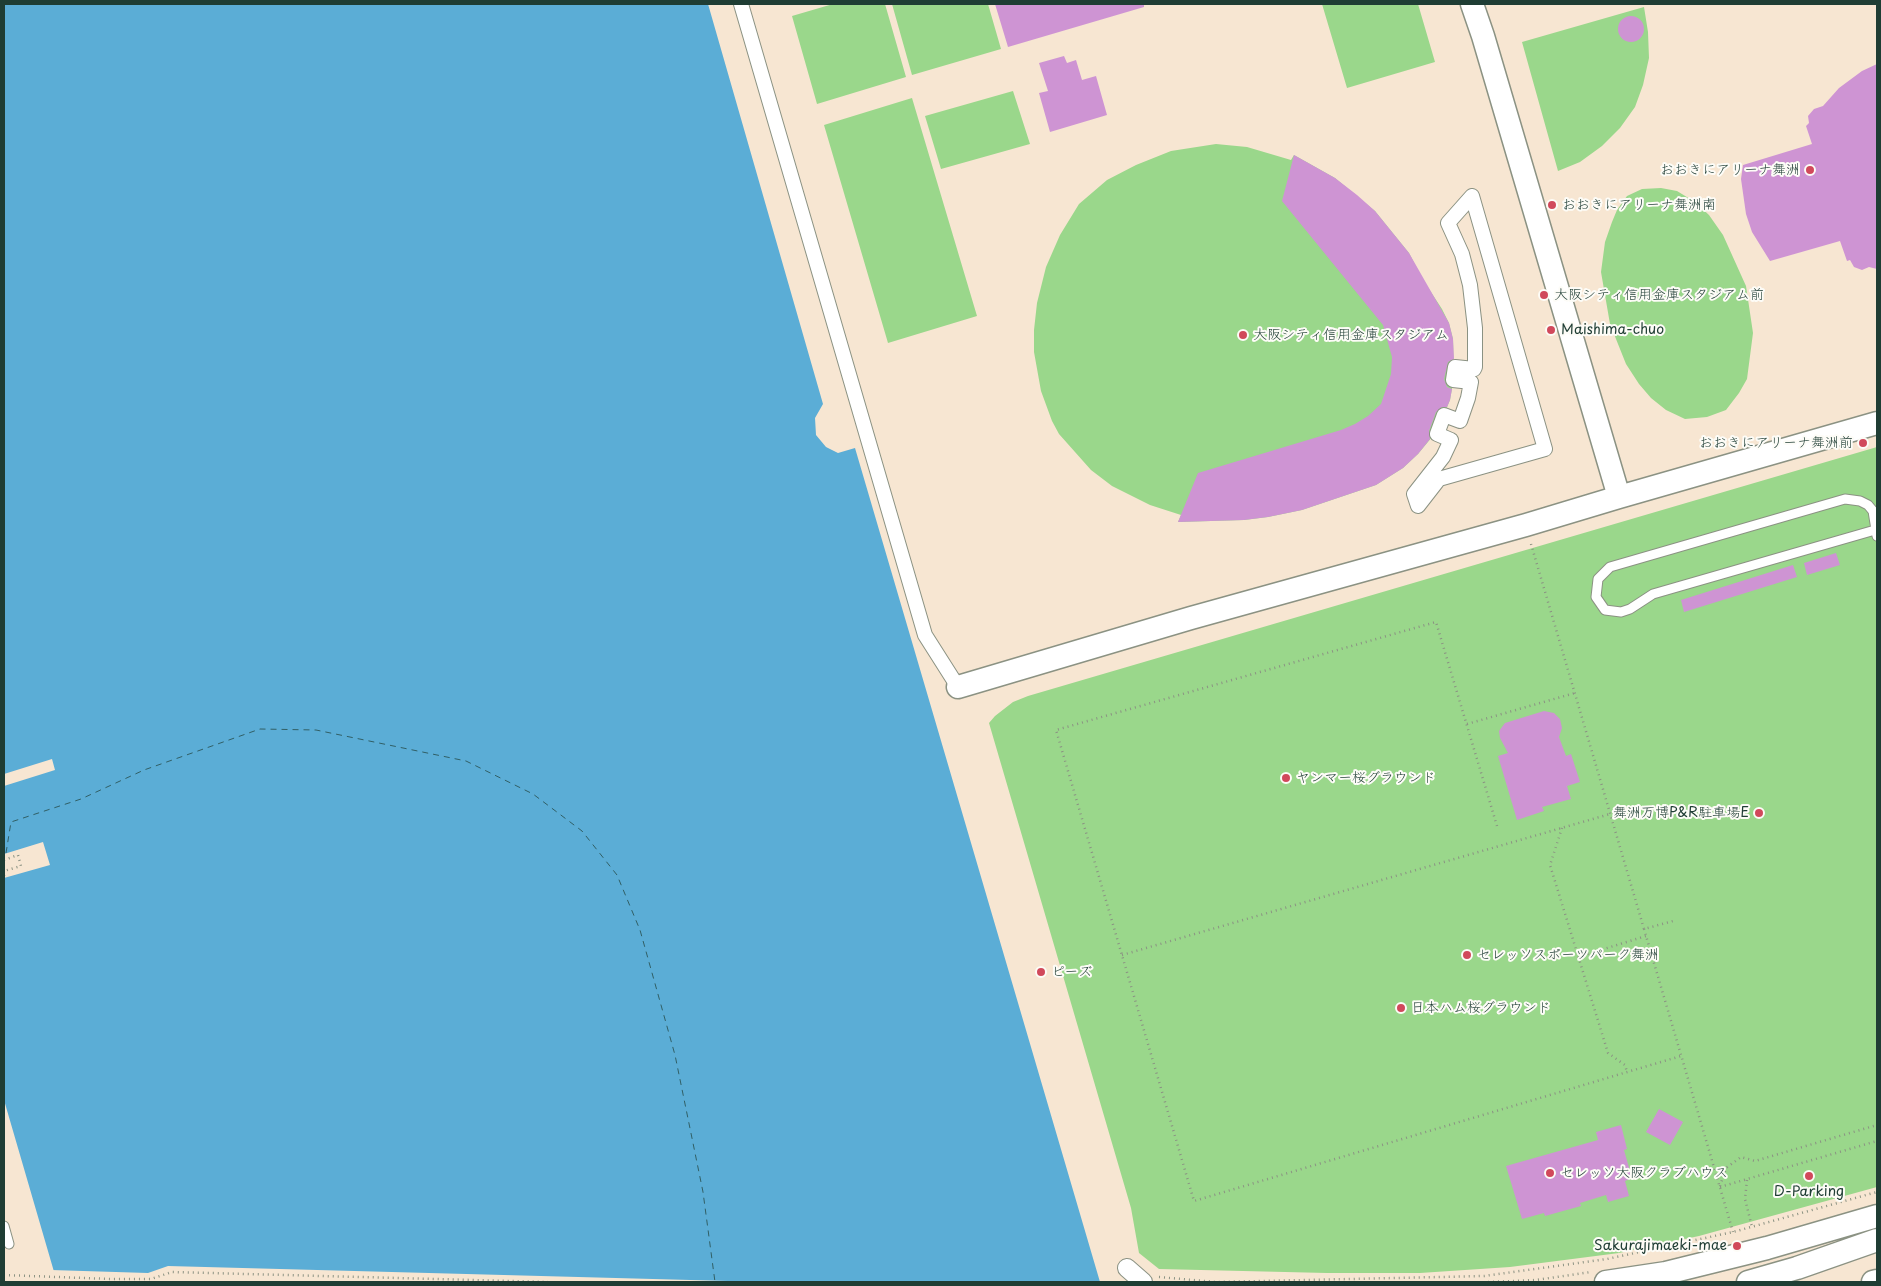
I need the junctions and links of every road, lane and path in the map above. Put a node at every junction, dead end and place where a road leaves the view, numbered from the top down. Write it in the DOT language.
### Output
graph roads {
  1 [pos="740,4"];
  2 [pos="1472,4"];
  3 [pos="1472,382"];
  4 [pos="1877,423"];
  5 [pos="1619,497"];
  6 [pos="1526,526"];
  7 [pos="1876,533"];
  8 [pos="958,687"];
  9 [pos="1575,693"];
  10 [pos="1467,724"];
  11 [pos="1610,814"];
  12 [pos="1497,826"];
  13 [pos="1562,828"];
  14 [pos="4,860"];
  15 [pos="4,871"];
  16 [pos="1673,921"];
  17 [pos="1644,929"];
  18 [pos="1646,936"];
  19 [pos="1122,955"];
  20 [pos="1578,957"];
  21 [pos="1681,1056"];
  22 [pos="1627,1072"];
  23 [pos="1877,1125"];
  24 [pos="1877,1142"];
  25 [pos="1747,1180"];
  26 [pos="1720,1187"];
  27 [pos="1877,1192"];
  28 [pos="1877,1216"];
  29 [pos="4,1226"];
  30 [pos="1752,1227"];
  31 [pos="1733,1232"];
  32 [pos="1877,1240"];
  33 [pos="9,1244"];
  34 [pos="4,1275"];
  35 [pos="1599,1277"];
  36 [pos="1148,1278"];
  37 [pos="1877,1281"];
  38 [pos="548,1282"];
  39 [pos="1126,1282"];
  40 [pos="1488,1282"];
  41 [pos="1748,1282"];
  42 [pos="1873,1282"];
  1 -- 8 [label="street"];
  2 -- 5 [label="street"];
  3 -- 3 [label="street"];
  4 -- 5 [label="street"];
  5 -- 6 [label="street"];
  6 -- 8 [label="street"];
  6 -- 9 [label="path"];
  7 -- 7 [label="lane"];
  9 -- 10 [label="path"];
  9 -- 11 [label="path"];
  10 -- 12 [label="path"];
  10 -- 19 [label="path"];
  11 -- 13 [label="path"];
  11 -- 17 [label="path"];
  13 -- 19 [label="path"];
  13 -- 20 [label="path"];
  14 -- 15 [label="path"];
  16 -- 17 [label="path"];
  17 -- 18 [label="path"];
  18 -- 20 [label="path"];
  18 -- 21 [label="path"];
  19 -- 22 [label="path"];
  20 -- 22 [label="path"];
  21 -- 22 [label="path"];
  21 -- 26 [label="path"];
  23 -- 26 [label="path"];
  24 -- 25 [label="path"];
  25 -- 26 [label="path"];
  25 -- 30 [label="path"];
  26 -- 31 [label="path"];
  27 -- 30 [label="path"];
  28 -- 35 [label="street"];
  29 -- 33 [label="lane"];
  30 -- 31 [label="path"];
  31 -- 36 [label="path"];
  32 -- 41 [label="street"];
  34 -- 38 [label="path"];
  35 -- 40 [label="path"];
  36 -- 39 [label="street"];
  37 -- 42 [label="street"];
}
